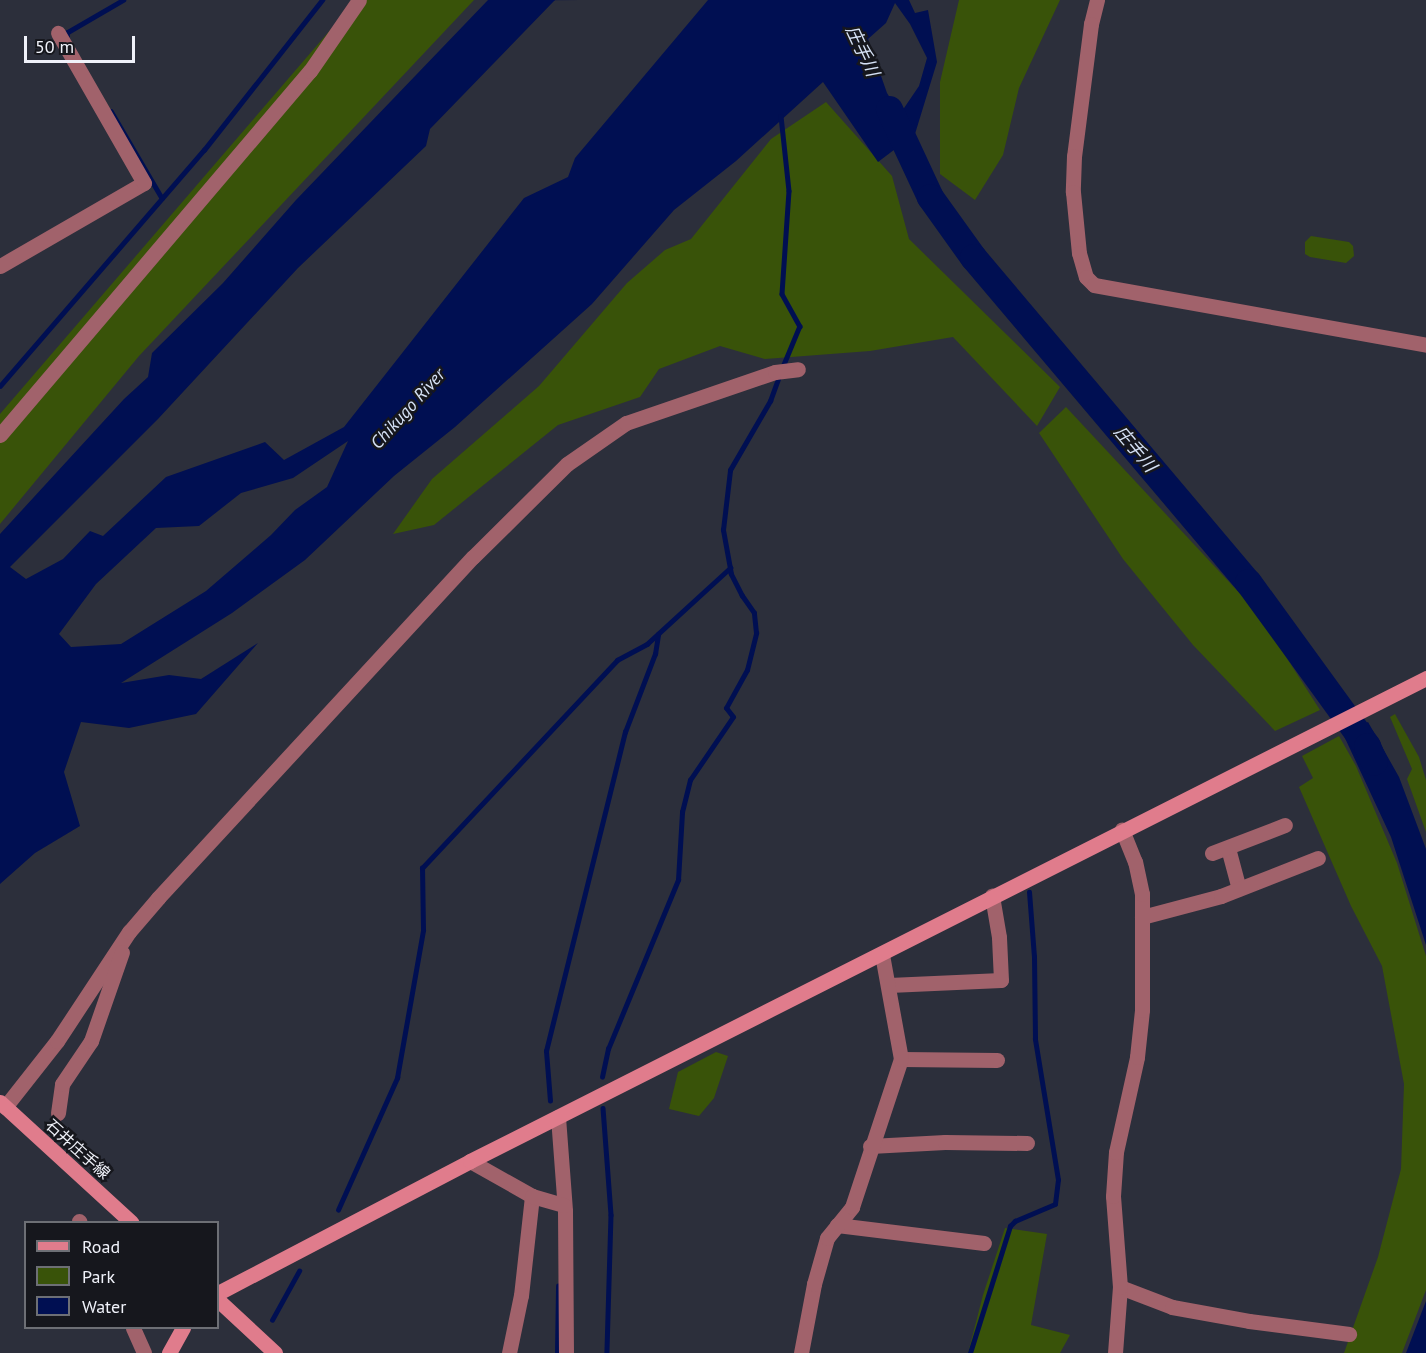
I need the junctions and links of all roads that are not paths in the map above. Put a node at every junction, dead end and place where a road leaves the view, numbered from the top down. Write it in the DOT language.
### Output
graph roads {
  1 [pos="359,0"];
  2 [pos="1097,0"];
  3 [pos="58,33"];
  4 [pos="0,266"];
  5 [pos="1426,345"];
  6 [pos="798,369"];
  7 [pos="0,435"];
  8 [pos="1426,678"];
  9 [pos="1285,825"];
  10 [pos="1122,829"];
  11 [pos="1228,848"];
  12 [pos="1212,853"];
  13 [pos="1317,858"];
  14 [pos="1239,889"];
  15 [pos="992,896"];
  16 [pos="1142,917"];
  17 [pos="129,932"];
  18 [pos="882,954"];
  19 [pos="889,985"];
  20 [pos="901,1059"];
  21 [pos="997,1060"];
  22 [pos="2,1104"];
  23 [pos="58,1113"];
  24 [pos="558,1117"];
  25 [pos="1027,1143"];
  26 [pos="870,1146"];
  27 [pos="470,1161"];
  28 [pos="532,1196"];
  29 [pos="559,1203"];
  30 [pos="130,1221"];
  31 [pos="837,1225"];
  32 [pos="984,1243"];
  33 [pos="1120,1287"];
  34 [pos="219,1292"];
  35 [pos="219,1301"];
  36 [pos="133,1329"];
  37 [pos="182,1329"];
  38 [pos="1349,1334"];
  39 [pos="144,1353"];
  40 [pos="169,1353"];
  41 [pos="276,1353"];
  42 [pos="509,1353"];
  43 [pos="566,1353"];
  44 [pos="801,1353"];
  45 [pos="1115,1353"];
  1 -- 7 [label="street"];
  2 -- 5 [label="street"];
  3 -- 4 [label="street"];
  6 -- 17 [label="street"];
  8 -- 10 [label="street"];
  9 -- 11 [label="street"];
  10 -- 15 [label="street"];
  10 -- 16 [label="street"];
  11 -- 12 [label="street"];
  11 -- 14 [label="street"];
  13 -- 14 [label="street"];
  14 -- 16 [label="street"];
  15 -- 18 [label="street"];
  15 -- 19 [label="street"];
  16 -- 33 [label="street"];
  17 -- 22 [label="street"];
  17 -- 23 [label="street"];
  18 -- 19 [label="street"];
  18 -- 24 [label="street"];
  19 -- 20 [label="street"];
  20 -- 21 [label="street"];
  20 -- 26 [label="street"];
  22 -- 30 [label="street, 石井庄手線"];
  24 -- 27 [label="street"];
  24 -- 29 [label="street"];
  25 -- 26 [label="street"];
  26 -- 31 [label="street"];
  27 -- 28 [label="street"];
  27 -- 34 [label="street"];
  28 -- 29 [label="street"];
  28 -- 42 [label="street"];
  29 -- 43 [label="street"];
  31 -- 32 [label="street"];
  31 -- 44 [label="street"];
  33 -- 38 [label="street"];
  33 -- 45 [label="street"];
  35 -- 41 [label="street"];
  36 -- 39 [label="street"];
  37 -- 40 [label="street"];
}
